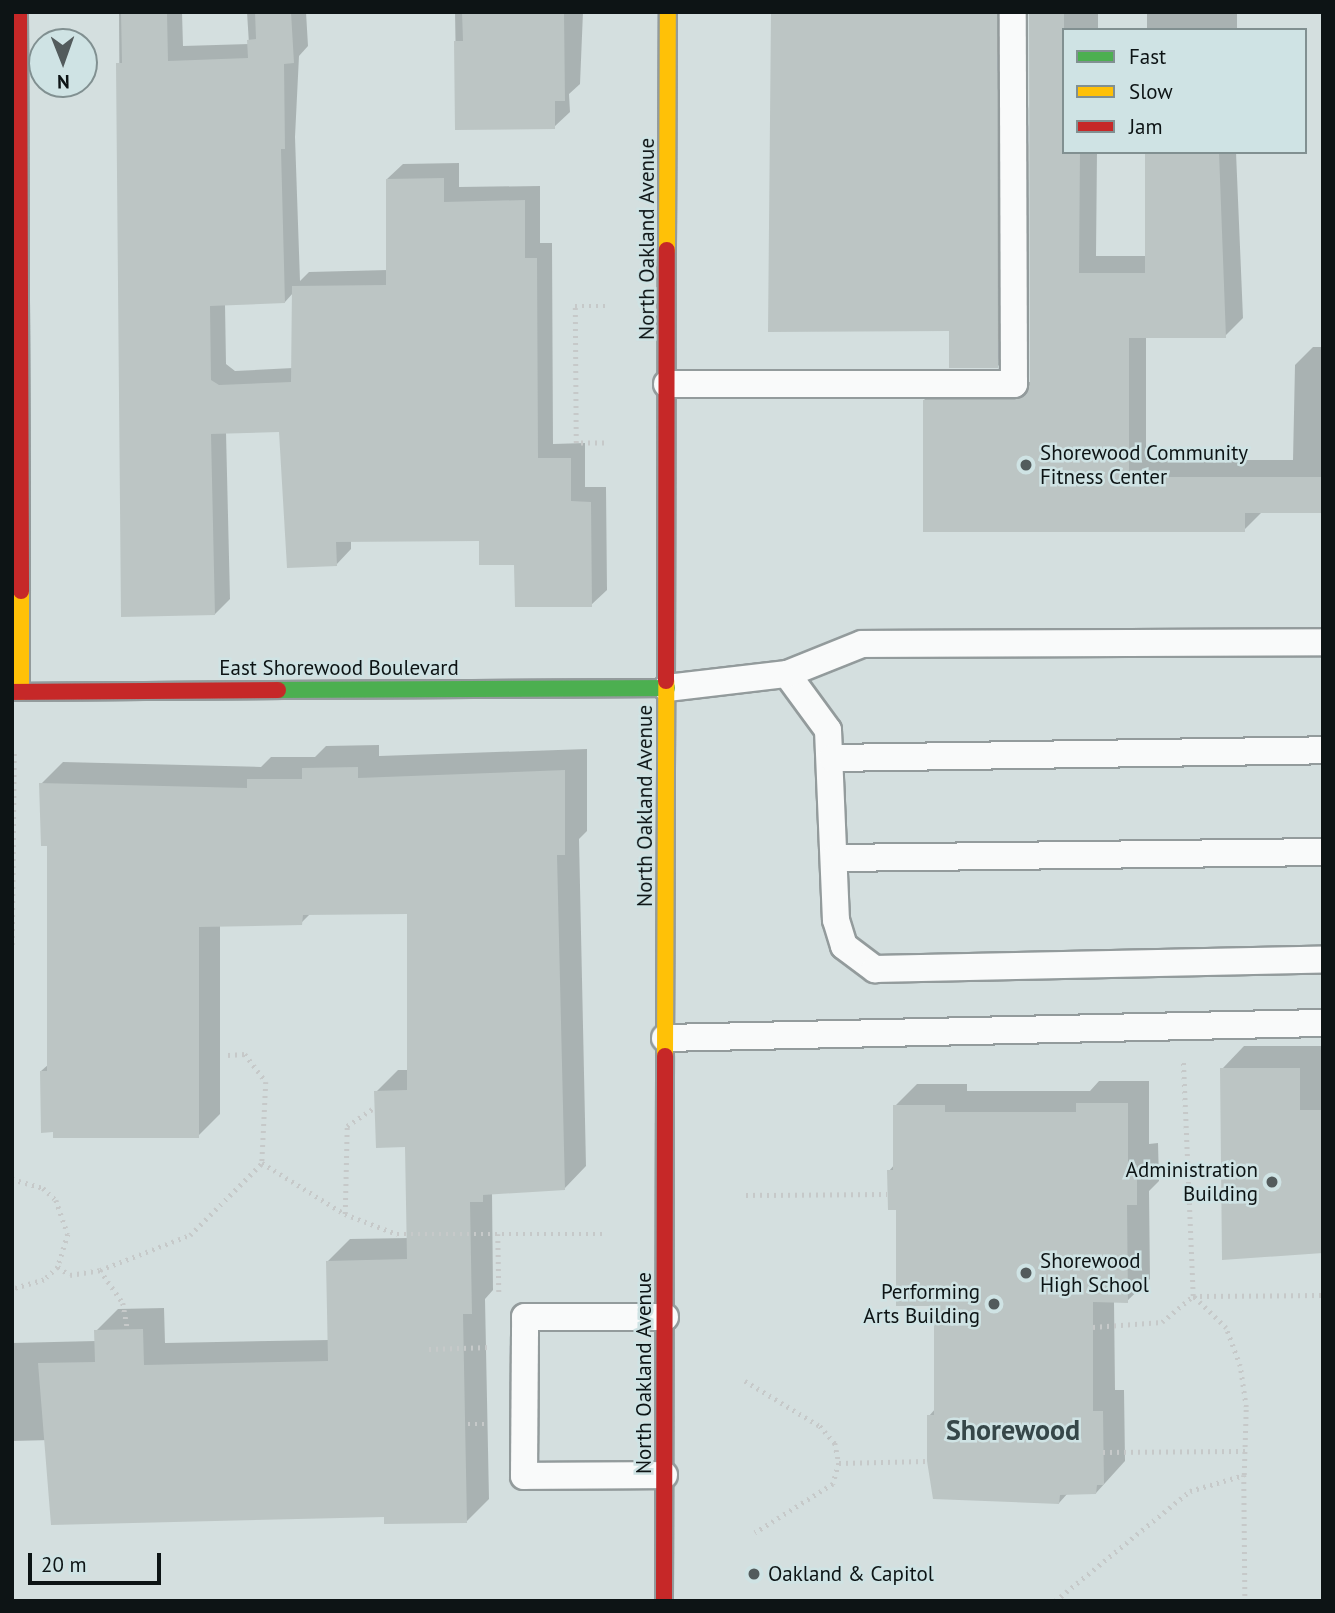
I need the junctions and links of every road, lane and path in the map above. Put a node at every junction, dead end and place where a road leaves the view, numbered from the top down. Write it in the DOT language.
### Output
graph roads {
  1 [pos="19,12"];
  2 [pos="668,12"];
  3 [pos="1013,12"];
  4 [pos="605,306"];
  5 [pos="667,384"];
  6 [pos="604,443"];
  7 [pos="1323,642"];
  8 [pos="787,674"];
  9 [pos="667,688"];
  10 [pos="17,692"];
  11 [pos="14,749"];
  12 [pos="1323,750"];
  13 [pos="832,758"];
  14 [pos="1323,852"];
  15 [pos="835,858"];
  16 [pos="12,945"];
  17 [pos="1323,960"];
  18 [pos="1323,1023"];
  19 [pos="665,1038"];
  20 [pos="1182,1053"];
  21 [pos="228,1055"];
  22 [pos="374,1108"];
  23 [pos="262,1163"];
  24 [pos="12,1179"];
  25 [pos="887,1194"];
  26 [pos="746,1195"];
  27 [pos="345,1214"];
  28 [pos="498,1234"];
  29 [pos="602,1234"];
  30 [pos="58,1267"];
  31 [pos="100,1270"];
  32 [pos="12,1289"];
  33 [pos="1323,1295"];
  34 [pos="1193,1296"];
  35 [pos="499,1302"];
  36 [pos="665,1317"];
  37 [pos="1093,1327"];
  38 [pos="128,1329"];
  39 [pos="498,1347"];
  40 [pos="429,1349"];
  41 [pos="745,1381"];
  42 [pos="1245,1451"];
  43 [pos="1103,1452"];
  44 [pos="927,1461"];
  45 [pos="839,1463"];
  46 [pos="664,1475"];
  47 [pos="1244,1475"];
  48 [pos="755,1533"];
  49 [pos="664,1601"];
  50 [pos="1055,1601"];
  51 [pos="1245,1601"];
  1 -- 10 [label="main road"];
  2 -- 5 [label="main road, North Oakland Avenue"];
  3 -- 5 [label="lane"];
  4 -- 6 [label="path"];
  5 -- 9 [label="main road, North Oakland Avenue"];
  7 -- 8 [label="lane"];
  8 -- 9 [label="lane"];
  8 -- 13 [label="lane"];
  9 -- 10 [label="main road, East Shorewood Boulevard"];
  9 -- 19 [label="main road, North Oakland Avenue"];
  11 -- 16 [label="path"];
  12 -- 13 [label="lane"];
  13 -- 15 [label="lane"];
  14 -- 15 [label="lane"];
  15 -- 17 [label="lane"];
  18 -- 19 [label="lane"];
  19 -- 36 [label="main road, North Oakland Avenue"];
  20 -- 34 [label="path"];
  21 -- 23 [label="path"];
  22 -- 27 [label="path"];
  23 -- 27 [label="path"];
  23 -- 31 [label="path"];
  24 -- 30 [label="path"];
  25 -- 26 [label="path"];
  27 -- 28 [label="path"];
  28 -- 29 [label="path"];
  28 -- 35 [label="path"];
  30 -- 31 [label="path"];
  30 -- 32 [label="path"];
  31 -- 38 [label="path"];
  33 -- 34 [label="path"];
  34 -- 37 [label="path"];
  34 -- 42 [label="path"];
  36 -- 46 [label="main road, North Oakland Avenue"];
  36 -- 46 [label="lane"];
  39 -- 40 [label="path"];
  41 -- 45 [label="path"];
  42 -- 43 [label="path"];
  42 -- 47 [label="path"];
  44 -- 45 [label="path"];
  45 -- 48 [label="path"];
  46 -- 49 [label="main road, North Oakland Avenue"];
  47 -- 50 [label="path"];
  47 -- 51 [label="path"];
}
